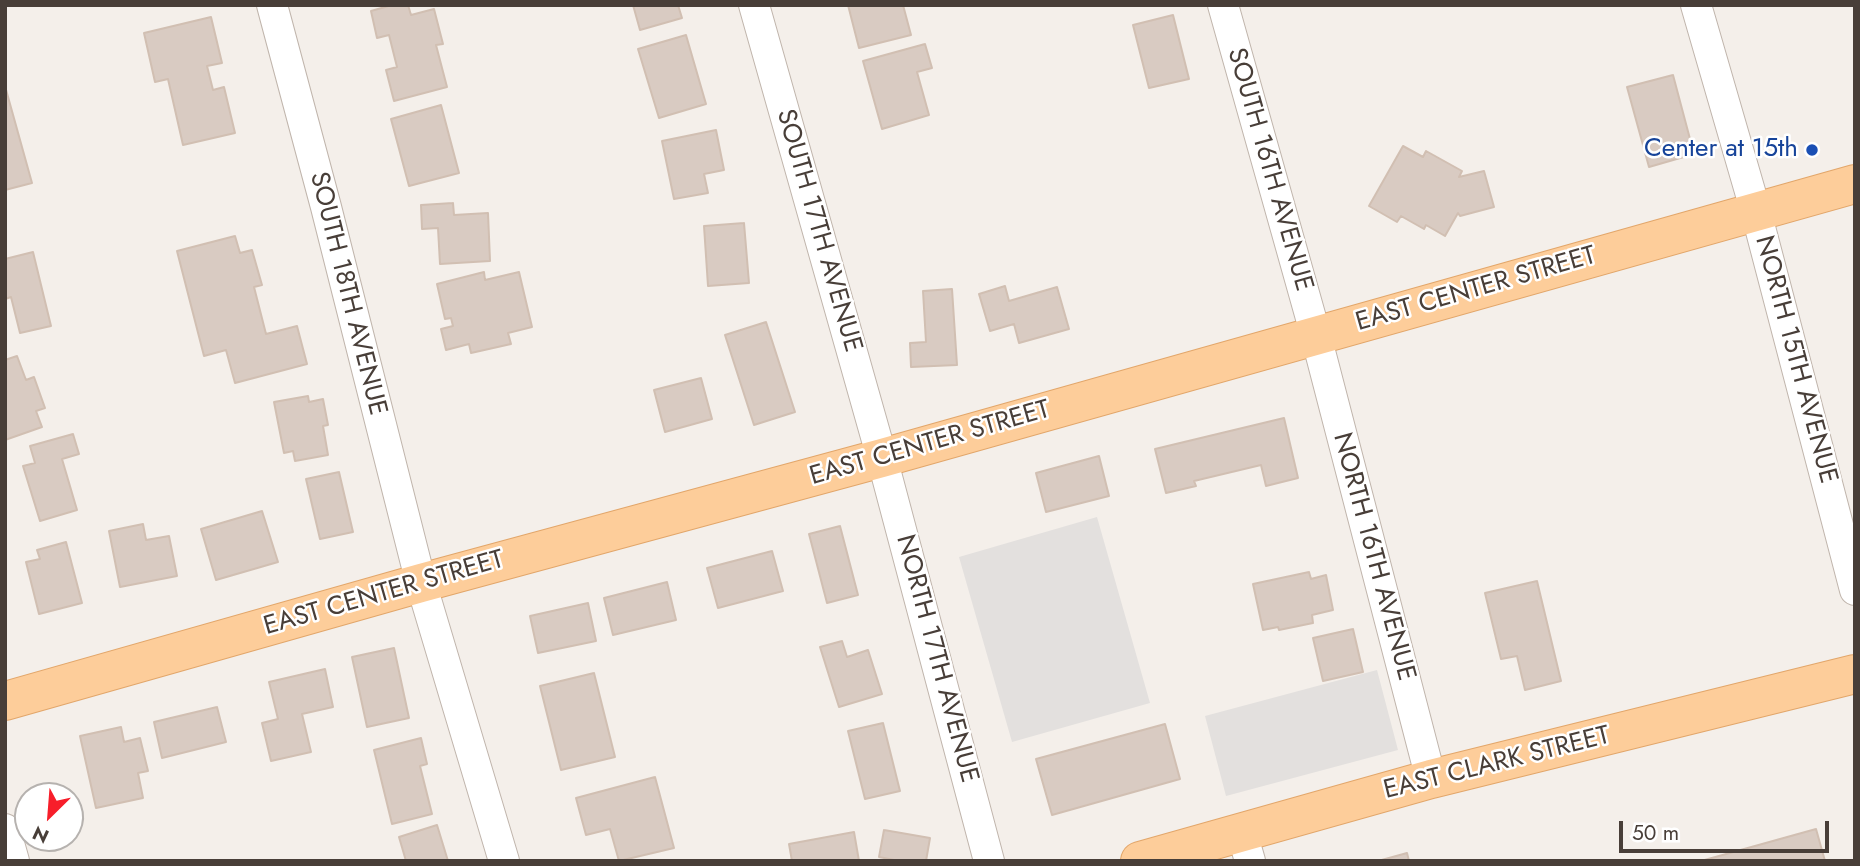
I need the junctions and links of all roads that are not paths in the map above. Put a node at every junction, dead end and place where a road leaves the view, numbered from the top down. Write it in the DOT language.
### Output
graph roads {
  1 [pos="272,5"];
  2 [pos="754,5"];
  3 [pos="1696,5"];
  4 [pos="1225,7"];
  5 [pos="1855,184"];
  6 [pos="1756,212"];
  7 [pos="1316,336"];
  8 [pos="882,458"];
  9 [pos="421,583"];
  10 [pos="1855,590"];
  11 [pos="1855,674"];
  12 [pos="5,701"];
  13 [pos="1431,779"];
  14 [pos="5,829"];
  15 [pos="1246,847"];
  16 [pos="14,861"];
  17 [pos="504,861"];
  18 [pos="989,861"];
  19 [pos="1140,861"];
  1 -- 9 [label="street, SOUTH 18TH AVENUE"];
  2 -- 8 [label="street, SOUTH 17TH AVENUE"];
  3 -- 6 [label="street, NORTH 15TH AVENUE"];
  4 -- 7 [label="street, SOUTH 16TH AVENUE"];
  5 -- 6 [label="main road, EAST CENTER STREET"];
  6 -- 7 [label="main road, EAST CENTER STREET"];
  6 -- 10 [label="street, NORTH 15TH AVENUE"];
  7 -- 8 [label="main road, EAST CENTER STREET"];
  7 -- 13 [label="street, NORTH 16TH AVENUE"];
  8 -- 9 [label="main road, EAST CENTER STREET"];
  8 -- 18 [label="street, NORTH 17TH AVENUE"];
  9 -- 12 [label="main road, EAST CENTER STREET"];
  9 -- 17 [label="street, SOUTH 18TH AVENUE"];
  11 -- 13 [label="main road, EAST CLARK STREET"];
  13 -- 15 [label="main road, EAST CLARK STREET"];
  14 -- 16 [label="street"];
  15 -- 19 [label="main road, EAST CLARK STREET"];
}
